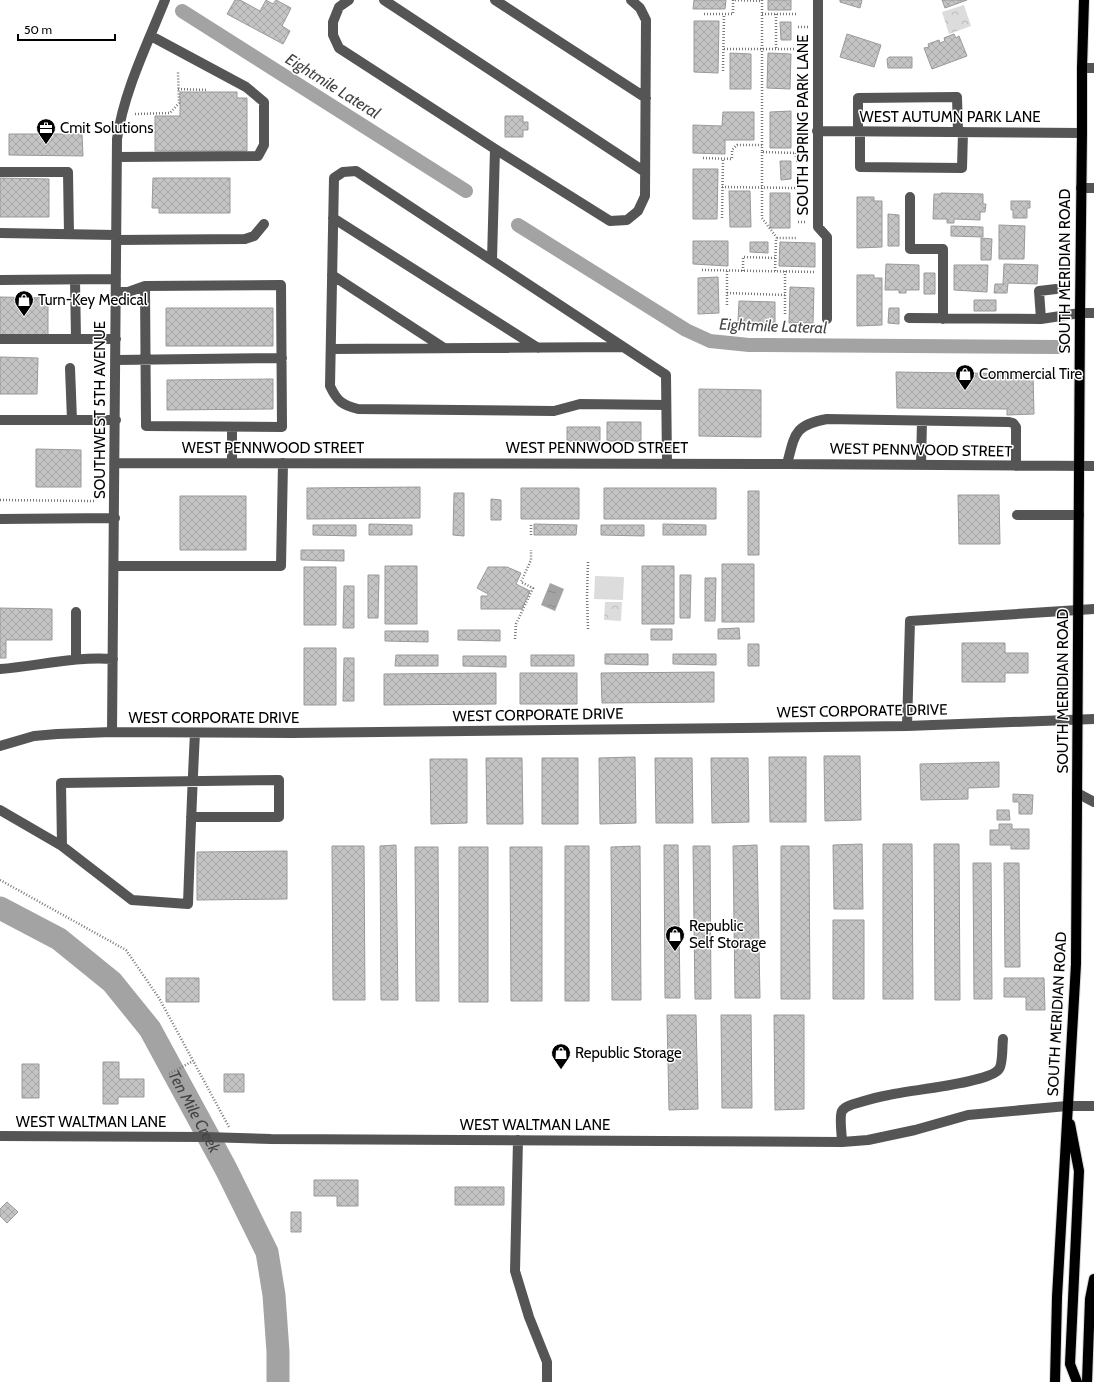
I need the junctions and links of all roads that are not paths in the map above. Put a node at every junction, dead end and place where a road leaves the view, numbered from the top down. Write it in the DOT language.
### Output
graph roads {
  1 [pos="165,0"];
  2 [pos="348,0"];
  3 [pos="384,0"];
  4 [pos="495,0"];
  5 [pos="631,0"];
  6 [pos="818,0"];
  7 [pos="1084,0"];
  8 [pos="150,36"];
  9 [pos="1082,68"];
  10 [pos="1094,68"];
  11 [pos="646,98"];
  12 [pos="818,131"];
  13 [pos="859,131"];
  14 [pos="960,132"];
  15 [pos="1082,133"];
  16 [pos="495,149"];
  17 [pos="117,157"];
  18 [pos="0,172"];
  19 [pos="645,172"];
  20 [pos="1081,188"];
  21 [pos="1094,188"];
  22 [pos="910,197"];
  23 [pos="333,218"];
  24 [pos="264,224"];
  25 [pos="0,233"];
  26 [pos="69,234"];
  27 [pos="116,238"];
  28 [pos="492,260"];
  29 [pos="332,275"];
  30 [pos="116,279"];
  31 [pos="0,280"];
  32 [pos="75,280"];
  33 [pos="145,286"];
  34 [pos="1056,288"];
  35 [pos="116,292"];
  36 [pos="1080,313"];
  37 [pos="1094,313"];
  38 [pos="909,318"];
  39 [pos="827,319"];
  40 [pos="943,319"];
  41 [pos="1041,319"];
  42 [pos="76,339"];
  43 [pos="116,339"];
  44 [pos="0,340"];
  45 [pos="623,347"];
  46 [pos="444,348"];
  47 [pos="538,348"];
  48 [pos="331,349"];
  49 [pos="282,358"];
  50 [pos="116,360"];
  51 [pos="145,360"];
  52 [pos="70,368"];
  53 [pos="666,405"];
  54 [pos="0,420"];
  55 [pos="72,420"];
  56 [pos="116,420"];
  57 [pos="922,421"];
  58 [pos="232,427"];
  59 [pos="115,463"];
  60 [pos="232,463"];
  61 [pos="282,463"];
  62 [pos="667,464"];
  63 [pos="787,464"];
  64 [pos="921,465"];
  65 [pos="1016,466"];
  66 [pos="1079,466"];
  67 [pos="1094,466"];
  68 [pos="1017,515"];
  69 [pos="1079,515"];
  70 [pos="115,518"];
  71 [pos="0,519"];
  72 [pos="114,566"];
  73 [pos="1078,609"];
  74 [pos="1094,609"];
  75 [pos="76,612"];
  76 [pos="76,659"];
  77 [pos="113,659"];
  78 [pos="0,669"];
  79 [pos="1094,719"];
  80 [pos="1077,720"];
  81 [pos="907,726"];
  82 [pos="112,732"];
  83 [pos="195,733"];
  84 [pos="0,746"];
  85 [pos="193,781"];
  86 [pos="1077,793"];
  87 [pos="1094,802"];
  88 [pos="0,810"];
  89 [pos="191,818"];
  90 [pos="62,846"];
  91 [pos="1003,1039"];
  92 [pos="1067,1106"];
  93 [pos="1094,1106"];
  94 [pos="0,1136"];
  95 [pos="518,1140"];
  96 [pos="842,1142"];
  97 [pos="1094,1279"];
  98 [pos="547,1382"];
  99 [pos="1055,1382"];
  100 [pos="1077,1382"];
  101 [pos="1086,1382"];
  1 -- 8 [label="street, SOUTHWEST 5TH AVENUE"];
  2 -- 16 [label="street"];
  3 -- 19 [label="street"];
  4 -- 11 [label="street"];
  5 -- 11 [label="street"];
  6 -- 12 [label="street, SOUTH SPRING PARK LANE"];
  7 -- 9 [label="main road, SOUTH MERIDIAN ROAD"];
  8 -- 17 [label="street, SOUTHWEST 5TH AVENUE"];
  8 -- 17 [label="street"];
  9 -- 10 [label="street"];
  9 -- 15 [label="main road, SOUTH MERIDIAN ROAD"];
  11 -- 19 [label="street"];
  12 -- 13 [label="street, WEST AUTUMN PARK LANE"];
  12 -- 39 [label="street, SOUTH SPRING PARK LANE"];
  13 -- 14 [label="street, WEST AUTUMN PARK LANE"];
  13 -- 14 [label="street"];
  13 -- 14 [label="street"];
  14 -- 15 [label="street, WEST AUTUMN PARK LANE"];
  15 -- 20 [label="main road, SOUTH MERIDIAN ROAD"];
  16 -- 19 [label="street"];
  16 -- 28 [label="street"];
  17 -- 27 [label="street, SOUTHWEST 5TH AVENUE"];
  18 -- 26 [label="street"];
  20 -- 21 [label="street"];
  20 -- 36 [label="main road, SOUTH MERIDIAN ROAD"];
  22 -- 40 [label="street"];
  23 -- 28 [label="street"];
  23 -- 29 [label="street"];
  23 -- 47 [label="street"];
  24 -- 27 [label="street"];
  25 -- 26 [label="street"];
  26 -- 27 [label="street"];
  27 -- 30 [label="street, SOUTHWEST 5TH AVENUE"];
  28 -- 45 [label="street"];
  29 -- 46 [label="street"];
  29 -- 48 [label="street"];
  30 -- 32 [label="street"];
  30 -- 35 [label="street, SOUTHWEST 5TH AVENUE"];
  31 -- 32 [label="street"];
  32 -- 42 [label="street"];
  33 -- 35 [label="street"];
  33 -- 49 [label="street"];
  33 -- 51 [label="street"];
  34 -- 41 [label="street"];
  35 -- 43 [label="street, SOUTHWEST 5TH AVENUE"];
  36 -- 37 [label="street"];
  36 -- 41 [label="street"];
  36 -- 66 [label="main road, SOUTH MERIDIAN ROAD"];
  38 -- 40 [label="street"];
  40 -- 41 [label="street"];
  42 -- 43 [label="street"];
  42 -- 44 [label="street"];
  43 -- 50 [label="street, SOUTHWEST 5TH AVENUE"];
  45 -- 47 [label="street"];
  45 -- 53 [label="street"];
  46 -- 47 [label="street"];
  46 -- 48 [label="street"];
  48 -- 53 [label="street"];
  49 -- 51 [label="street"];
  49 -- 58 [label="street"];
  50 -- 51 [label="street"];
  50 -- 56 [label="street, SOUTHWEST 5TH AVENUE"];
  51 -- 58 [label="street"];
  52 -- 55 [label="street"];
  53 -- 62 [label="street"];
  54 -- 55 [label="street"];
  55 -- 56 [label="street"];
  56 -- 59 [label="street, SOUTHWEST 5TH AVENUE"];
  57 -- 63 [label="street"];
  57 -- 64 [label="street"];
  57 -- 65 [label="street"];
  58 -- 60 [label="street"];
  59 -- 60 [label="street, WEST PENNWOOD STREET"];
  59 -- 70 [label="street, SOUTHWEST 5TH AVENUE"];
  60 -- 61 [label="street, WEST PENNWOOD STREET"];
  61 -- 62 [label="street, WEST PENNWOOD STREET"];
  61 -- 72 [label="street"];
  62 -- 63 [label="street, WEST PENNWOOD STREET"];
  63 -- 64 [label="street, WEST PENNWOOD STREET"];
  64 -- 65 [label="street, WEST PENNWOOD STREET"];
  65 -- 66 [label="street, WEST PENNWOOD STREET"];
  66 -- 67 [label="street, WEST PENNWOOD STREET"];
  66 -- 69 [label="main road, SOUTH MERIDIAN ROAD"];
  68 -- 69 [label="street"];
  69 -- 73 [label="main road, SOUTH MERIDIAN ROAD"];
  70 -- 71 [label="street"];
  70 -- 72 [label="street, SOUTHWEST 5TH AVENUE"];
  72 -- 77 [label="street, SOUTHWEST 5TH AVENUE"];
  73 -- 74 [label="street"];
  73 -- 80 [label="main road, SOUTH MERIDIAN ROAD"];
  73 -- 81 [label="street"];
  75 -- 76 [label="street"];
  76 -- 77 [label="street"];
  76 -- 78 [label="street"];
  77 -- 82 [label="street, SOUTHWEST 5TH AVENUE"];
  79 -- 80 [label="street, WEST CORPORATE DRIVE"];
  80 -- 81 [label="street, WEST CORPORATE DRIVE"];
  80 -- 86 [label="main road, SOUTH MERIDIAN ROAD"];
  81 -- 83 [label="street, WEST CORPORATE DRIVE"];
  82 -- 83 [label="street, WEST CORPORATE DRIVE"];
  82 -- 84 [label="street, WEST CORPORATE DRIVE"];
  83 -- 85 [label="street"];
  85 -- 89 [label="street"];
  85 -- 89 [label="street"];
  85 -- 90 [label="street"];
  86 -- 87 [label="street"];
  86 -- 92 [label="main road, SOUTH MERIDIAN ROAD"];
  88 -- 90 [label="street"];
  89 -- 90 [label="street"];
  91 -- 96 [label="street"];
  92 -- 93 [label="street, WEST WALTMAN LANE"];
  92 -- 96 [label="street, WEST WALTMAN LANE"];
  92 -- 99 [label="main road, SOUTH MERIDIAN ROAD"];
  92 -- 100 [label="main road"];
  94 -- 95 [label="street, WEST WALTMAN LANE"];
  95 -- 96 [label="street, WEST WALTMAN LANE"];
  95 -- 98 [label="street"];
  97 -- 101 [label="main road"];
}
